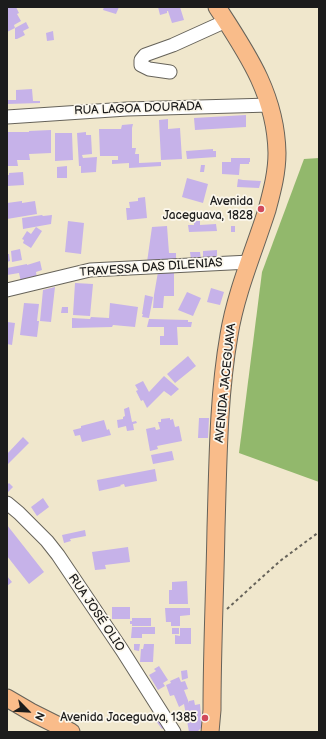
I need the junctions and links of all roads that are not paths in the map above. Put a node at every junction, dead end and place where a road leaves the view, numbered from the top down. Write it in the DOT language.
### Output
graph roads {
  1 [pos="221,14"];
  2 [pos="170,72"];
  3 [pos="270,105"];
  4 [pos="7,117"];
  5 [pos="250,262"];
  6 [pos="7,290"];
  7 [pos="7,503"];
  8 [pos="7,698"];
  9 [pos="71,732"];
  10 [pos="174,732"];
  11 [pos="210,732"];
  1 -- 2 [label="street"];
  1 -- 3 [label="main road, AVENIDA JACEGUAVA"];
  3 -- 4 [label="street, RUA LAGOA DOURADA"];
  3 -- 5 [label="main road, AVENIDA JACEGUAVA"];
  5 -- 6 [label="street, TRAVESSA DAS DILENIAS"];
  5 -- 11 [label="main road, AVENIDA JACEGUAVA"];
  7 -- 10 [label="street, RUA JOSÉ OLIO"];
  8 -- 9 [label="main road"];
}
